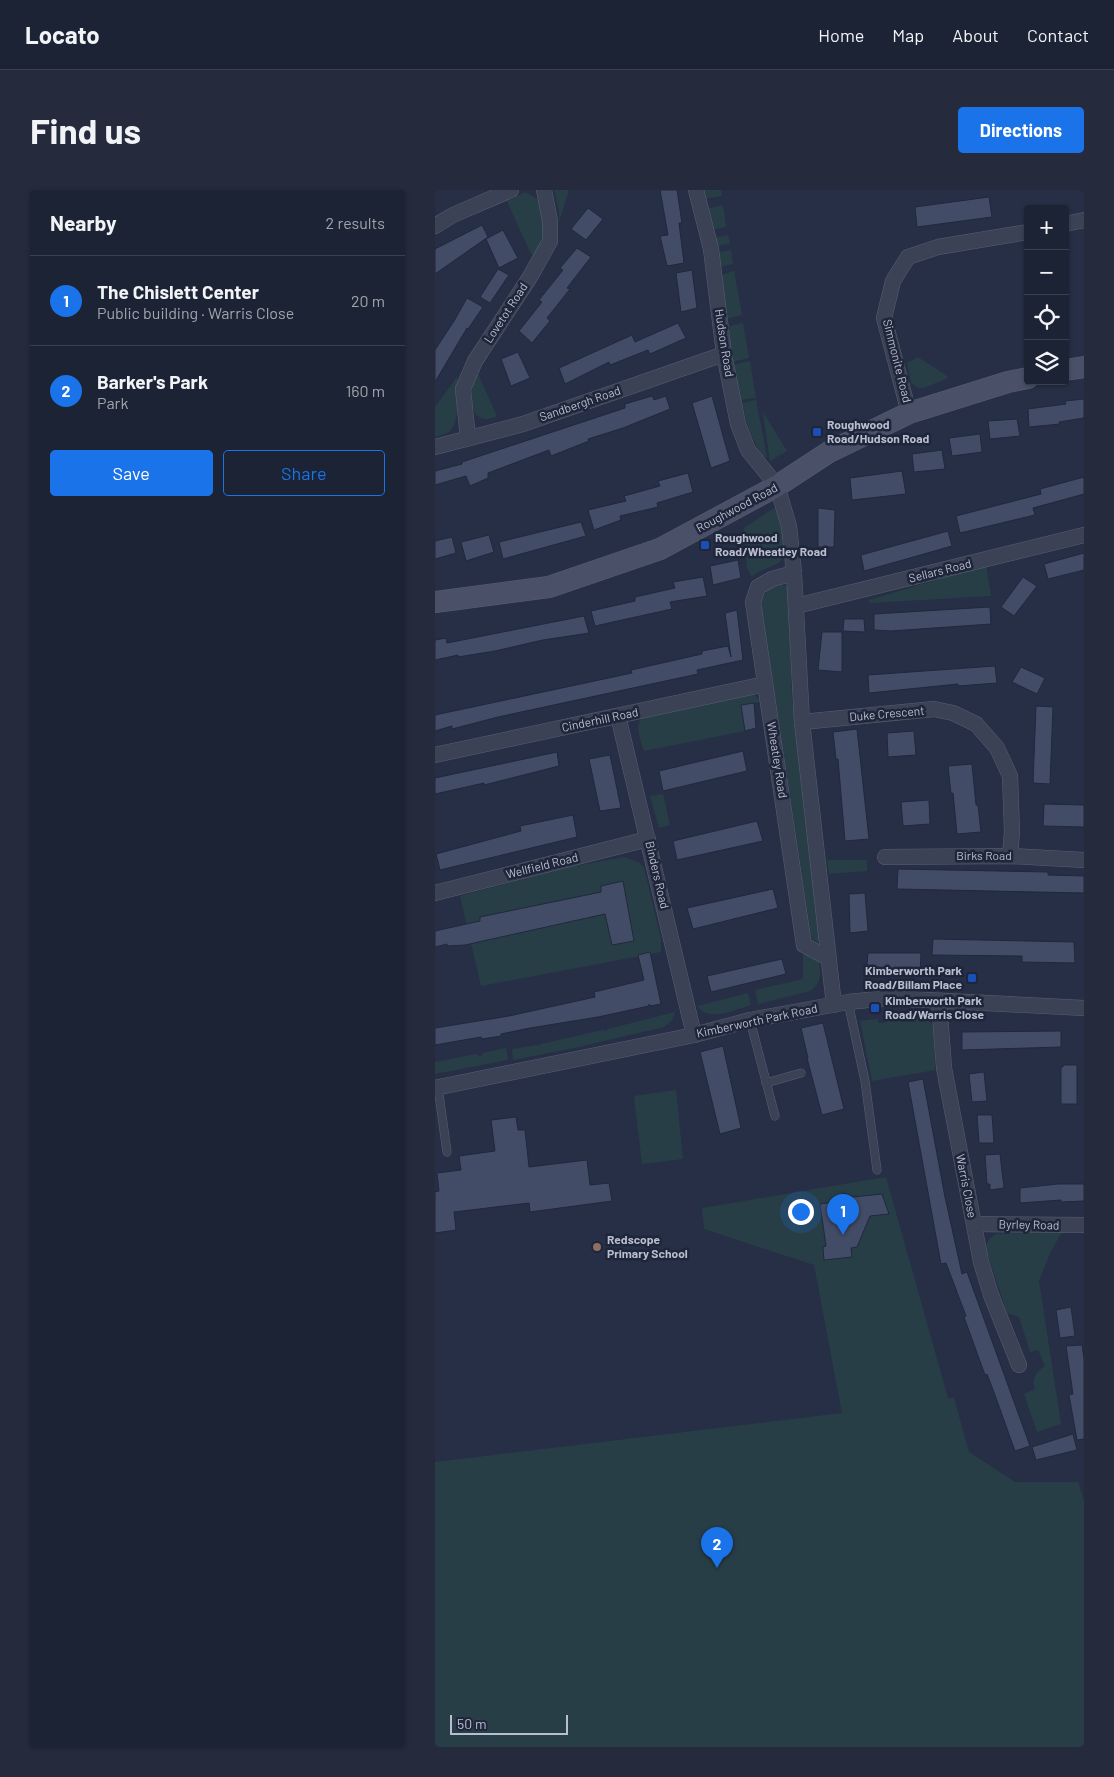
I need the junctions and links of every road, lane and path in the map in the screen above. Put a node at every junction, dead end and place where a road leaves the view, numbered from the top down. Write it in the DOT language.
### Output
graph roads {
  1 [pos="511,190"];
  2 [pos="544,190"];
  3 [pos="696,190"];
  4 [pos="1084,220"];
  5 [pos="1069,223"];
  6 [pos="435,226"];
  7 [pos="1024,233"];
  8 [pos="724,354"];
  9 [pos="1084,367"];
  10 [pos="1069,369"];
  11 [pos="1024,379"];
  12 [pos="909,413"];
  13 [pos="468,438"];
  14 [pos="435,447"];
  15 [pos="777,486"];
  16 [pos="1084,535"];
  17 [pos="794,573"];
  18 [pos="435,602"];
  19 [pos="796,606"];
  20 [pos="765,684"];
  21 [pos="618,716"];
  22 [pos="802,722"];
  23 [pos="435,754"];
  24 [pos="648,839"];
  25 [pos="1010,856"];
  26 [pos="885,857"];
  27 [pos="1084,860"];
  28 [pos="435,893"];
  29 [pos="828,958"];
  30 [pos="939,1001"];
  31 [pos="841,1004"];
  32 [pos="1084,1008"];
  33 [pos="750,1020"];
  34 [pos="694,1035"];
  35 [pos="801,1073"];
  36 [pos="766,1083"];
  37 [pos="436,1087"];
  38 [pos="775,1116"];
  39 [pos="447,1152"];
  40 [pos="877,1170"];
  41 [pos="974,1224"];
  42 [pos="1084,1225"];
  43 [pos="1019,1365"];
  1 -- 6 [label="street"];
  2 -- 13 [label="street, Lovetot Road"];
  3 -- 8 [label="street, Hudson Road"];
  4 -- 5 [label="street"];
  7 -- 12 [label="street, Simmonite Road"];
  8 -- 13 [label="street, Sandbergh Road"];
  8 -- 15 [label="street, Hudson Road"];
  9 -- 10 [label="street"];
  11 -- 12 [label="street, Roughwood Road"];
  12 -- 15 [label="street, Roughwood Road"];
  13 -- 14 [label="street, Sandbergh Road"];
  15 -- 17 [label="street"];
  15 -- 18 [label="street, Roughwood Road"];
  16 -- 19 [label="street, Sellars Road"];
  17 -- 19 [label="street"];
  17 -- 20 [label="street, Wheatley Road"];
  19 -- 22 [label="street"];
  20 -- 21 [label="street, Cinderhill Road"];
  20 -- 29 [label="street, Wheatley Road"];
  21 -- 23 [label="street, Cinderhill Road"];
  21 -- 24 [label="street, Binders Road"];
  22 -- 25 [label="street, Duke Crescent"];
  22 -- 29 [label="street"];
  24 -- 28 [label="street, Wellfield Road"];
  24 -- 34 [label="street, Binders Road"];
  25 -- 26 [label="street, Birks Road"];
  25 -- 27 [label="street, Birks Road"];
  29 -- 31 [label="street"];
  30 -- 31 [label="street, Kimberworth Park Road"];
  30 -- 32 [label="street, Kimberworth Park Road"];
  30 -- 41 [label="street, Warris Close"];
  31 -- 33 [label="street, Kimberworth Park Road"];
  31 -- 40 [label="lane"];
  33 -- 34 [label="street, Kimberworth Park Road"];
  33 -- 36 [label="lane"];
  34 -- 37 [label="street, Kimberworth Park Road"];
  35 -- 36 [label="lane"];
  36 -- 38 [label="lane"];
  37 -- 39 [label="lane"];
  41 -- 42 [label="street, Byrley Road"];
  41 -- 43 [label="street, Warris Close"];
}
